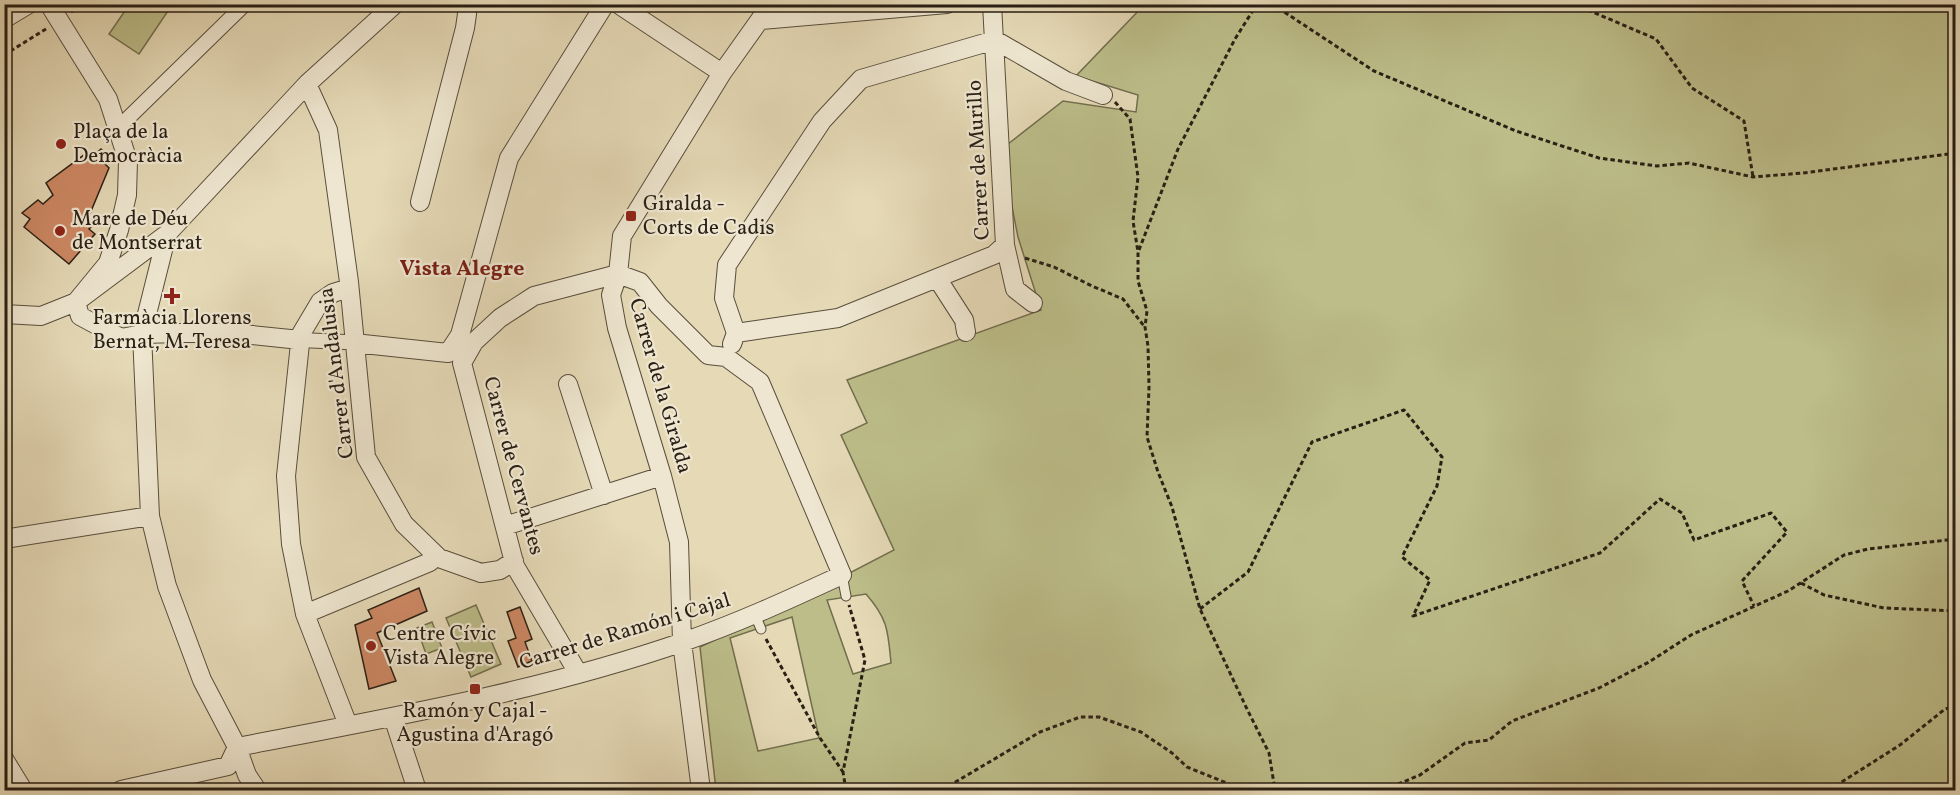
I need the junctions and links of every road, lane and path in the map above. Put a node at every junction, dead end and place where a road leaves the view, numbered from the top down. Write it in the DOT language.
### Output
graph roads {
  1 [pos="29,4"];
  2 [pos="49,4"];
  3 [pos="83,4"];
  4 [pos="245,4"];
  5 [pos="394,4"];
  6 [pos="466,4"];
  7 [pos="605,4"];
  8 [pos="618,4"];
  9 [pos="947,4"];
  10 [pos="992,4"];
  11 [pos="1257,4"];
  12 [pos="1272,4"];
  13 [pos="1574,4"];
  14 [pos="71,12"];
  15 [pos="766,12"];
  16 [pos="4,19"];
  17 [pos="42,31"];
  18 [pos="995,40"];
  19 [pos="4,55"];
  20 [pos="722,73"];
  21 [pos="307,84"];
  22 [pos="1103,95"];
  23 [pos="118,128"];
  24 [pos="1956,153"];
  25 [pos="1754,177"];
  26 [pos="420,202"];
  27 [pos="167,234"];
  28 [pos="1006,248"];
  29 [pos="1138,252"];
  30 [pos="129,262"];
  31 [pos="618,274"];
  32 [pos="937,278"];
  33 [pos="155,281"];
  34 [pos="349,288"];
  35 [pos="75,303"];
  36 [pos="1033,303"];
  37 [pos="4,314"];
  38 [pos="1145,327"];
  39 [pos="966,332"];
  40 [pos="736,333"];
  41 [pos="142,334"];
  42 [pos="300,339"];
  43 [pos="349,343"];
  44 [pos="726,357"];
  45 [pos="455,358"];
  46 [pos="568,384"];
  47 [pos="662,476"];
  48 [pos="604,495"];
  49 [pos="150,516"];
  50 [pos="505,526"];
  51 [pos="4,539"];
  52 [pos="1956,539"];
  53 [pos="514,561"];
  54 [pos="430,562"];
  55 [pos="842,575"];
  56 [pos="1801,583"];
  57 [pos="846,596"];
  58 [pos="1754,606"];
  59 [pos="1200,609"];
  60 [pos="1956,611"];
  61 [pos="305,614"];
  62 [pos="758,622"];
  63 [pos="682,642"];
  64 [pos="578,673"];
  65 [pos="1956,706"];
  66 [pos="393,717"];
  67 [pos="348,725"];
  68 [pos="237,747"];
  69 [pos="4,759"];
  70 [pos="843,772"];
  71 [pos="24,790"];
  72 [pos="121,790"];
  73 [pos="257,790"];
  74 [pos="417,790"];
  75 [pos="701,790"];
  76 [pos="846,790"];
  77 [pos="942,790"];
  78 [pos="1244,790"];
  79 [pos="1275,790"];
  80 [pos="1384,790"];
  81 [pos="1829,790"];
  1 -- 16 [label="street"];
  2 -- 23 [label="street"];
  3 -- 14 [label="path"];
  4 -- 23 [label="street"];
  5 -- 21 [label="street"];
  6 -- 26 [label="street"];
  7 -- 45 [label="street"];
  8 -- 20 [label="street"];
  9 -- 15 [label="street"];
  10 -- 18 [label="street, Carrer de Murillo"];
  11 -- 29 [label="path"];
  12 -- 25 [label="path"];
  13 -- 25 [label="path"];
  15 -- 20 [label="street, Carrer de la Giralda"];
  17 -- 19 [label="path"];
  18 -- 22 [label="street"];
  18 -- 28 [label="street, Carrer de Murillo"];
  18 -- 40 [label="street"];
  20 -- 31 [label="street, Carrer de la Giralda"];
  21 -- 27 [label="street"];
  21 -- 34 [label="street, Carrer d'Andalusia"];
  22 -- 29 [label="path"];
  23 -- 35 [label="street"];
  24 -- 25 [label="path"];
  27 -- 30 [label="street"];
  27 -- 33 [label="street"];
  28 -- 32 [label="street"];
  28 -- 36 [label="street, Carrer de Murillo"];
  28 -- 38 [label="path"];
  29 -- 38 [label="path"];
  30 -- 33 [label="street"];
  30 -- 35 [label="street"];
  31 -- 44 [label="street"];
  31 -- 45 [label="street"];
  31 -- 47 [label="street, Carrer de la Giralda"];
  32 -- 39 [label="street"];
  32 -- 40 [label="street"];
  33 -- 41 [label="street"];
  34 -- 42 [label="street"];
  34 -- 43 [label="street, Carrer d'Andalusia"];
  35 -- 37 [label="street"];
  35 -- 41 [label="street"];
  38 -- 59 [label="path"];
  40 -- 44 [label="street"];
  41 -- 42 [label="street"];
  41 -- 49 [label="street"];
  42 -- 43 [label="street"];
  42 -- 61 [label="street"];
  43 -- 45 [label="street"];
  43 -- 53 [label="street, Carrer d'Andalusia"];
  44 -- 55 [label="street"];
  45 -- 50 [label="street, Carrer de Cervantes"];
  46 -- 48 [label="street"];
  47 -- 48 [label="street"];
  47 -- 63 [label="street, Carrer de la Giralda"];
  48 -- 50 [label="street"];
  49 -- 51 [label="street"];
  49 -- 68 [label="street"];
  50 -- 53 [label="street, Carrer de Cervantes"];
  52 -- 56 [label="path"];
  53 -- 64 [label="street, Carrer de Cervantes"];
  54 -- 61 [label="street"];
  55 -- 57 [label="lane"];
  55 -- 62 [label="street, Carrer de Ramón i Cajal"];
  56 -- 58 [label="path"];
  56 -- 60 [label="path"];
  57 -- 70 [label="path"];
  58 -- 59 [label="path"];
  58 -- 80 [label="path"];
  59 -- 79 [label="path"];
  61 -- 67 [label="street"];
  62 -- 63 [label="street, Carrer de Ramón i Cajal"];
  62 -- 70 [label="path"];
  63 -- 64 [label="street, Carrer de Ramón i Cajal"];
  63 -- 75 [label="street, Carrer de la Giralda"];
  64 -- 66 [label="street, Carrer de Ramón i Cajal"];
  65 -- 81 [label="path"];
  66 -- 67 [label="street, Carrer de Ramón i Cajal"];
  66 -- 74 [label="street"];
  67 -- 68 [label="street, Carrer de Ramón i Cajal"];
  68 -- 72 [label="street"];
  68 -- 73 [label="street"];
  69 -- 71 [label="street"];
  70 -- 76 [label="path"];
  77 -- 78 [label="path"];
}
